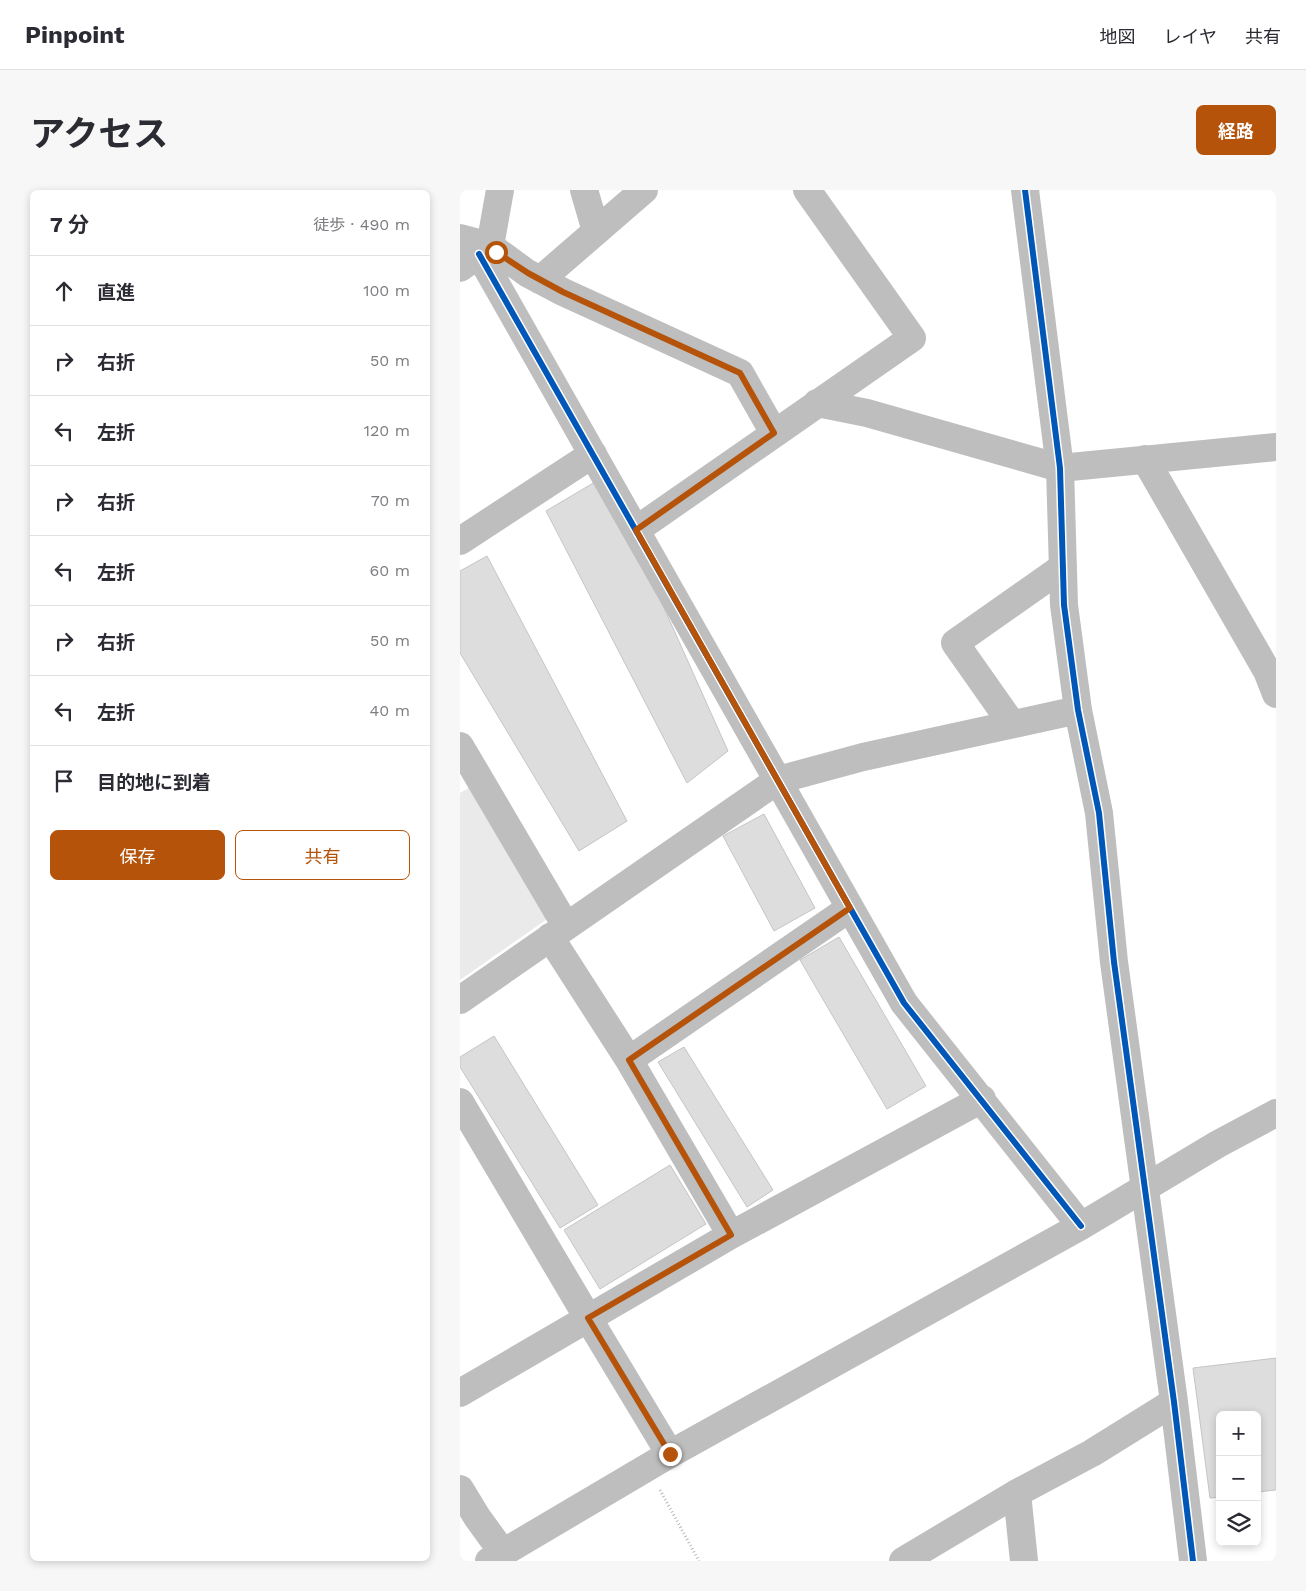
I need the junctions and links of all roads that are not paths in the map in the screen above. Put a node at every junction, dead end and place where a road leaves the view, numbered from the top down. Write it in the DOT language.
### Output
graph roads {
  1 [pos="500,190"];
  2 [pos="584,190"];
  3 [pos="644,190"];
  4 [pos="807,190"];
  5 [pos="1025,190"];
  6 [pos="596,232"];
  7 [pos="472,252"];
  8 [pos="540,280"];
  9 [pos="817,403"];
  10 [pos="774,433"];
  11 [pos="1276,447"];
  12 [pos="593,454"];
  13 [pos="1146,459"];
  14 [pos="1060,468"];
  15 [pos="636,530"];
  16 [pos="460,541"];
  17 [pos="1063,567"];
  18 [pos="1276,694"];
  19 [pos="1078,710"];
  20 [pos="1012,724"];
  21 [pos="460,746"];
  22 [pos="778,780"];
  23 [pos="850,908"];
  24 [pos="558,932"];
  25 [pos="460,1000"];
  26 [pos="629,1060"];
  27 [pos="982,1100"];
  28 [pos="460,1102"];
  29 [pos="1276,1113"];
  30 [pos="1145,1188"];
  31 [pos="1081,1226"];
  32 [pos="731,1235"];
  33 [pos="588,1318"];
  34 [pos="460,1393"];
  35 [pos="1174,1402"];
  36 [pos="659,1461"];
  37 [pos="460,1489"];
  38 [pos="1017,1493"];
  39 [pos="496,1557"];
  40 [pos="903,1561"];
  41 [pos="1024,1561"];
  42 [pos="1193,1561"];
  1 -- 7 [label="street"];
  2 -- 6 [label="street"];
  3 -- 6 [label="street"];
  4 -- 9 [label="street"];
  5 -- 14 [label="street"];
  6 -- 8 [label="street"];
  7 -- 8 [label="street"];
  7 -- 12 [label="street"];
  8 -- 10 [label="street"];
  9 -- 10 [label="street"];
  9 -- 14 [label="street"];
  10 -- 15 [label="street"];
  11 -- 13 [label="street"];
  12 -- 15 [label="street"];
  12 -- 16 [label="street"];
  13 -- 14 [label="street"];
  13 -- 18 [label="street"];
  14 -- 17 [label="street"];
  15 -- 22 [label="street"];
  17 -- 19 [label="street"];
  17 -- 20 [label="street"];
  19 -- 20 [label="street"];
  19 -- 30 [label="street"];
  20 -- 22 [label="street"];
  21 -- 24 [label="street"];
  22 -- 23 [label="street"];
  22 -- 24 [label="street"];
  23 -- 26 [label="street"];
  23 -- 27 [label="street"];
  24 -- 25 [label="street"];
  24 -- 26 [label="street"];
  26 -- 32 [label="street"];
  27 -- 31 [label="street"];
  27 -- 32 [label="street"];
  28 -- 33 [label="street"];
  29 -- 30 [label="street"];
  30 -- 31 [label="street"];
  30 -- 35 [label="street"];
  31 -- 36 [label="street"];
  32 -- 33 [label="street"];
  33 -- 34 [label="street"];
  33 -- 36 [label="street"];
  35 -- 38 [label="street"];
  35 -- 42 [label="street"];
  36 -- 39 [label="street"];
  37 -- 39 [label="street"];
  38 -- 40 [label="street"];
  38 -- 41 [label="street"];
}
